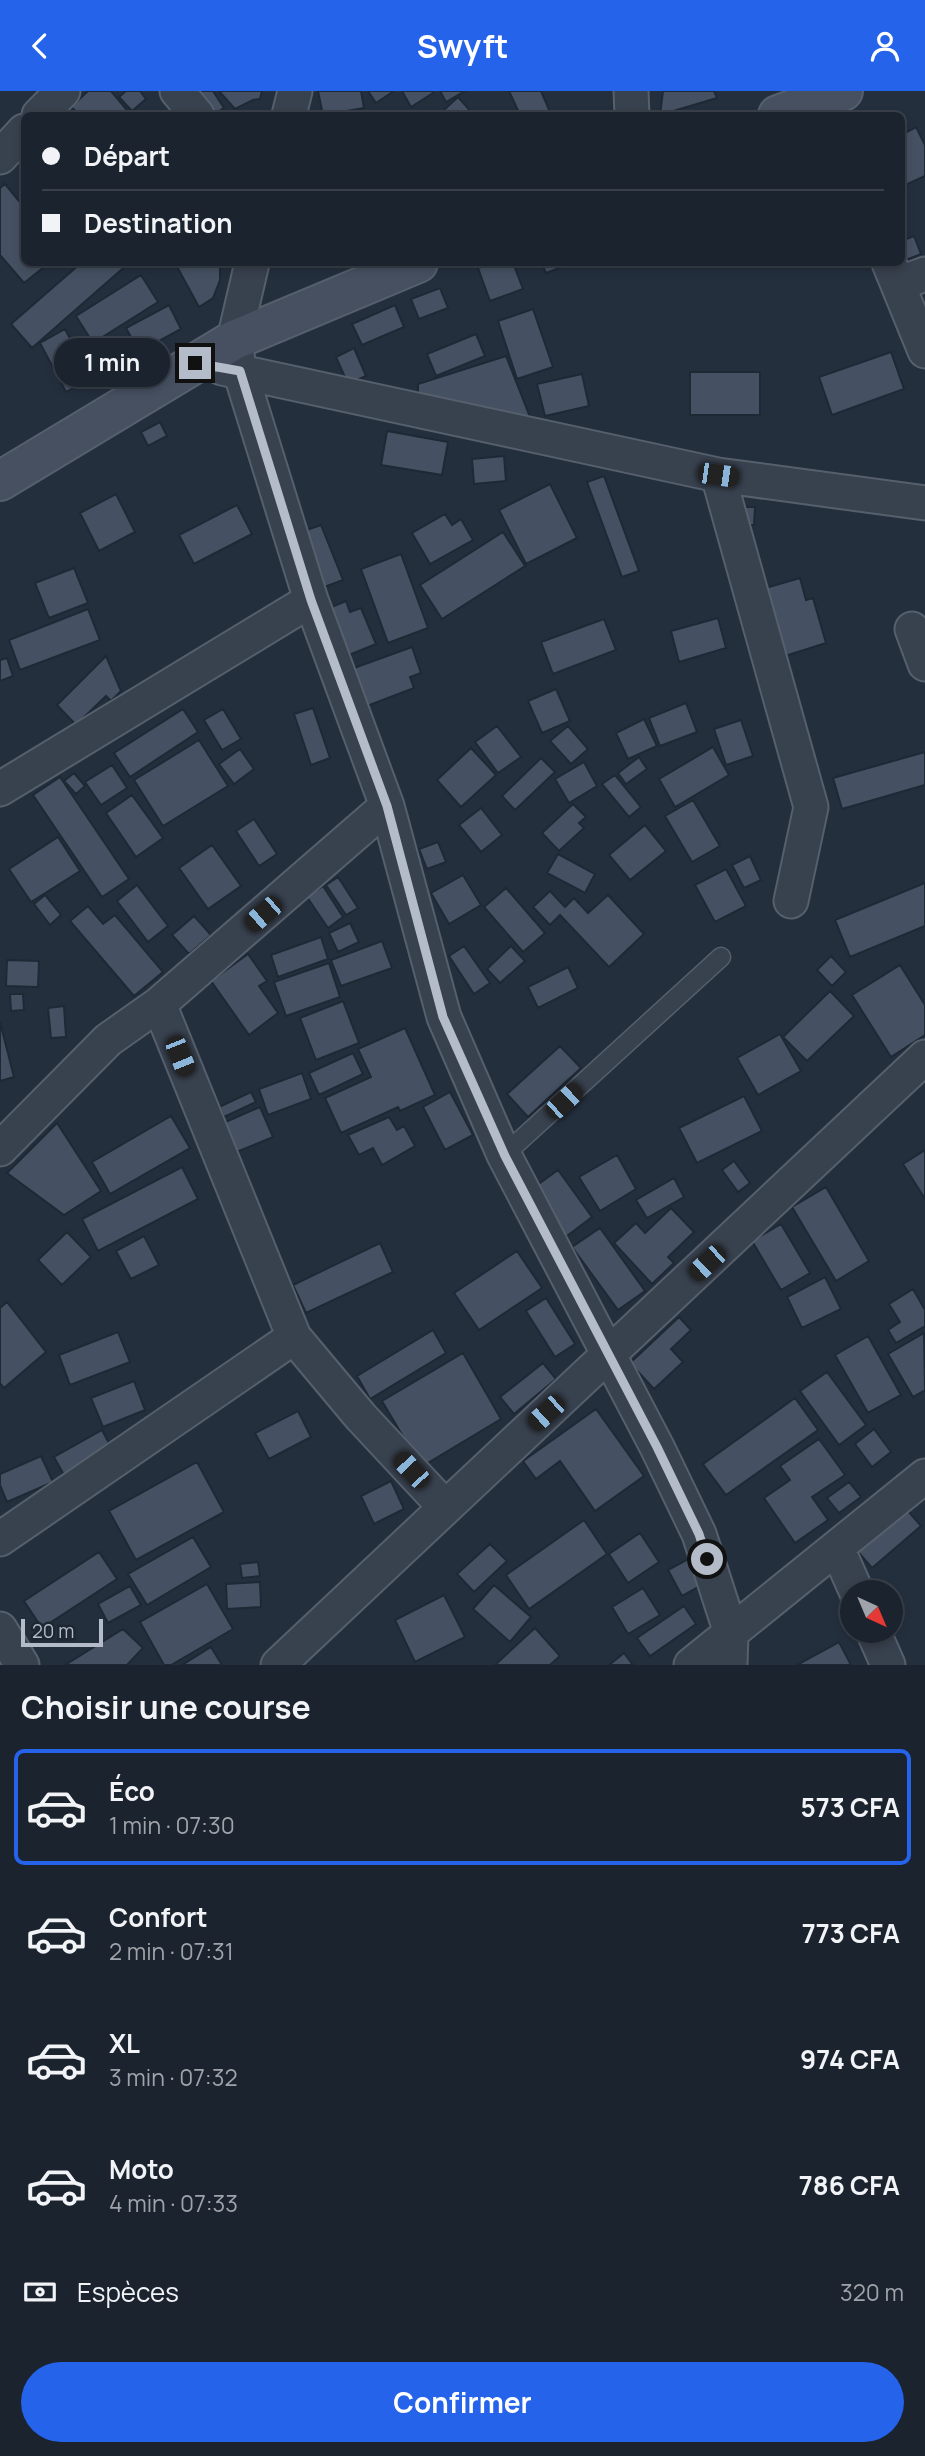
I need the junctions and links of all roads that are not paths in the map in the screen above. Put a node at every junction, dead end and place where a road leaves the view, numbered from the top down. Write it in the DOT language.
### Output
graph roads {
  1 [pos="63,91"];
  2 [pos="177,91"];
  3 [pos="295,91"];
  4 [pos="631,91"];
  5 [pos="830,102"];
  6 [pos="42,112"];
  7 [pos="194,112"];
  8 [pos="290,112"];
  9 [pos="632,112"];
  10 [pos="790,112"];
  11 [pos="21,134"];
  12 [pos="0,156"];
  13 [pos="252,266"];
  14 [pos="412,266"];
  15 [pos="904,274"];
  16 [pos="925,351"];
  17 [pos="237,355"];
  18 [pos="718,475"];
  19 [pos="0,481"];
  20 [pos="925,503"];
  21 [pos="311,600"];
  22 [pos="912,629"];
  23 [pos="925,664"];
  24 [pos="0,789"];
  25 [pos="387,806"];
  26 [pos="791,901"];
  27 [pos="721,957"];
  28 [pos="159,1004"];
  29 [pos="925,1057"];
  30 [pos="0,1149"];
  31 [pos="505,1156"];
  32 [pos="294,1337"];
  33 [pos="608,1356"];
  34 [pos="925,1476"];
  35 [pos="444,1506"];
  36 [pos="0,1539"];
  37 [pos="837,1548"];
  38 [pos="851,1580"];
  39 [pos="0,1629"];
  40 [pos="878,1643"];
  41 [pos="731,1649"];
  42 [pos="22,1665"];
  43 [pos="278,1665"];
  44 [pos="691,1665"];
  45 [pos="888,1665"];
  1 -- 6 [label="street"];
  2 -- 7 [label="street"];
  3 -- 8 [label="street"];
  4 -- 9 [label="street"];
  5 -- 10 [label="main road"];
  11 -- 12 [label="street"];
  13 -- 17 [label="street"];
  14 -- 17 [label="main road"];
  15 -- 16 [label="street"];
  17 -- 18 [label="street"];
  17 -- 19 [label="main road"];
  17 -- 21 [label="street"];
  18 -- 20 [label="street"];
  18 -- 26 [label="street"];
  21 -- 24 [label="street"];
  21 -- 25 [label="street"];
  22 -- 23 [label="street"];
  25 -- 28 [label="street"];
  25 -- 31 [label="street"];
  27 -- 31 [label="lane"];
  28 -- 30 [label="street"];
  28 -- 32 [label="street"];
  29 -- 33 [label="street"];
  31 -- 33 [label="street"];
  32 -- 35 [label="street"];
  32 -- 36 [label="street"];
  33 -- 35 [label="street"];
  33 -- 41 [label="street"];
  34 -- 37 [label="street"];
  35 -- 43 [label="street"];
  37 -- 38 [label="street"];
  37 -- 41 [label="street"];
  39 -- 42 [label="street"];
  40 -- 45 [label="street"];
  41 -- 44 [label="street"];
}
